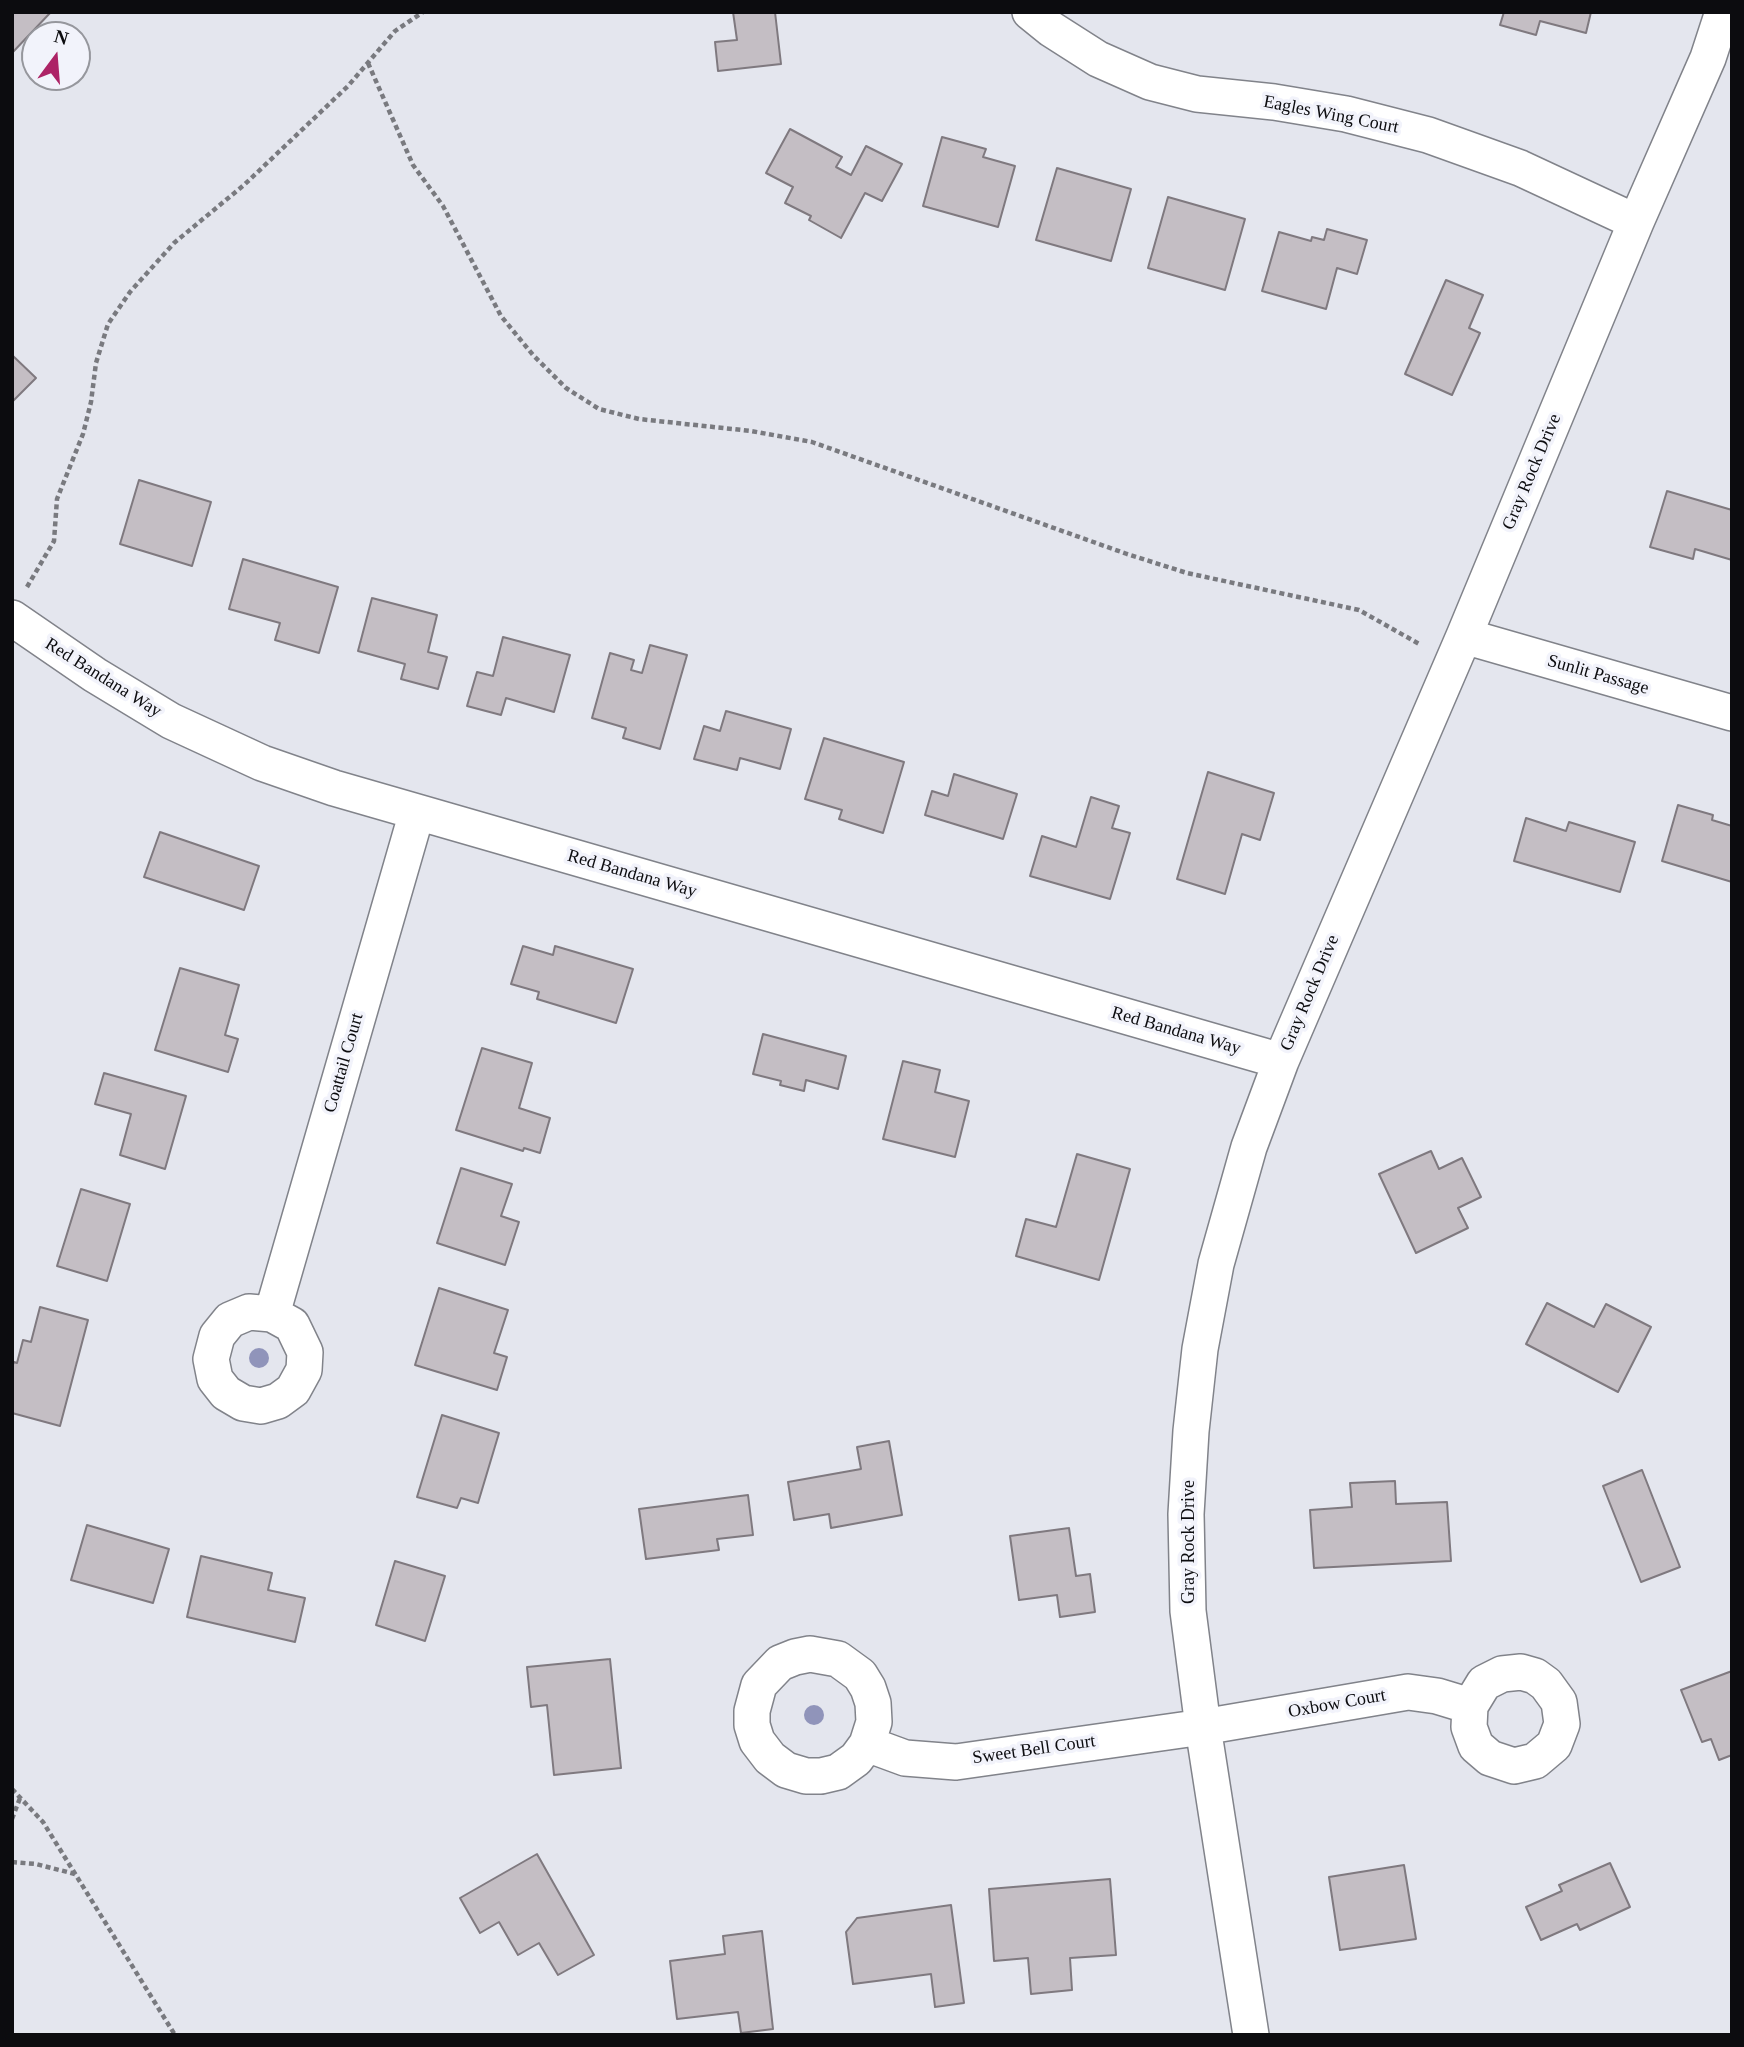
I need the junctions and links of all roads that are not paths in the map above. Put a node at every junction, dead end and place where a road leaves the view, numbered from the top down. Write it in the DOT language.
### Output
graph roads {
  1 [pos="1030,12"];
  2 [pos="1723,12"];
  3 [pos="1636,222"];
  4 [pos="18,604"];
  5 [pos="1458,650"];
  6 [pos="1732,713"];
  7 [pos="417,812"];
  8 [pos="1281,1061"];
  9 [pos="272,1314"];
  10 [pos="1470,1706"];
  11 [pos="1203,1727"];
  12 [pos="867,1744"];
  13 [pos="1251,2035"];
  1 -- 3 [label="street, Eagles Wing Court"];
  2 -- 3 [label="street, Gray Rock Drive"];
  3 -- 5 [label="street, Gray Rock Drive"];
  4 -- 7 [label="street, Red Bandana Way"];
  5 -- 6 [label="street, Sunlit Passage"];
  5 -- 8 [label="street, Gray Rock Drive"];
  7 -- 8 [label="street, Red Bandana Way"];
  7 -- 9 [label="street, Coattail Court"];
  8 -- 11 [label="street, Gray Rock Drive"];
  10 -- 11 [label="street, Oxbow Court"];
  11 -- 12 [label="street, Sweet Bell Court"];
  11 -- 13 [label="street, Gray Rock Drive"];
}
